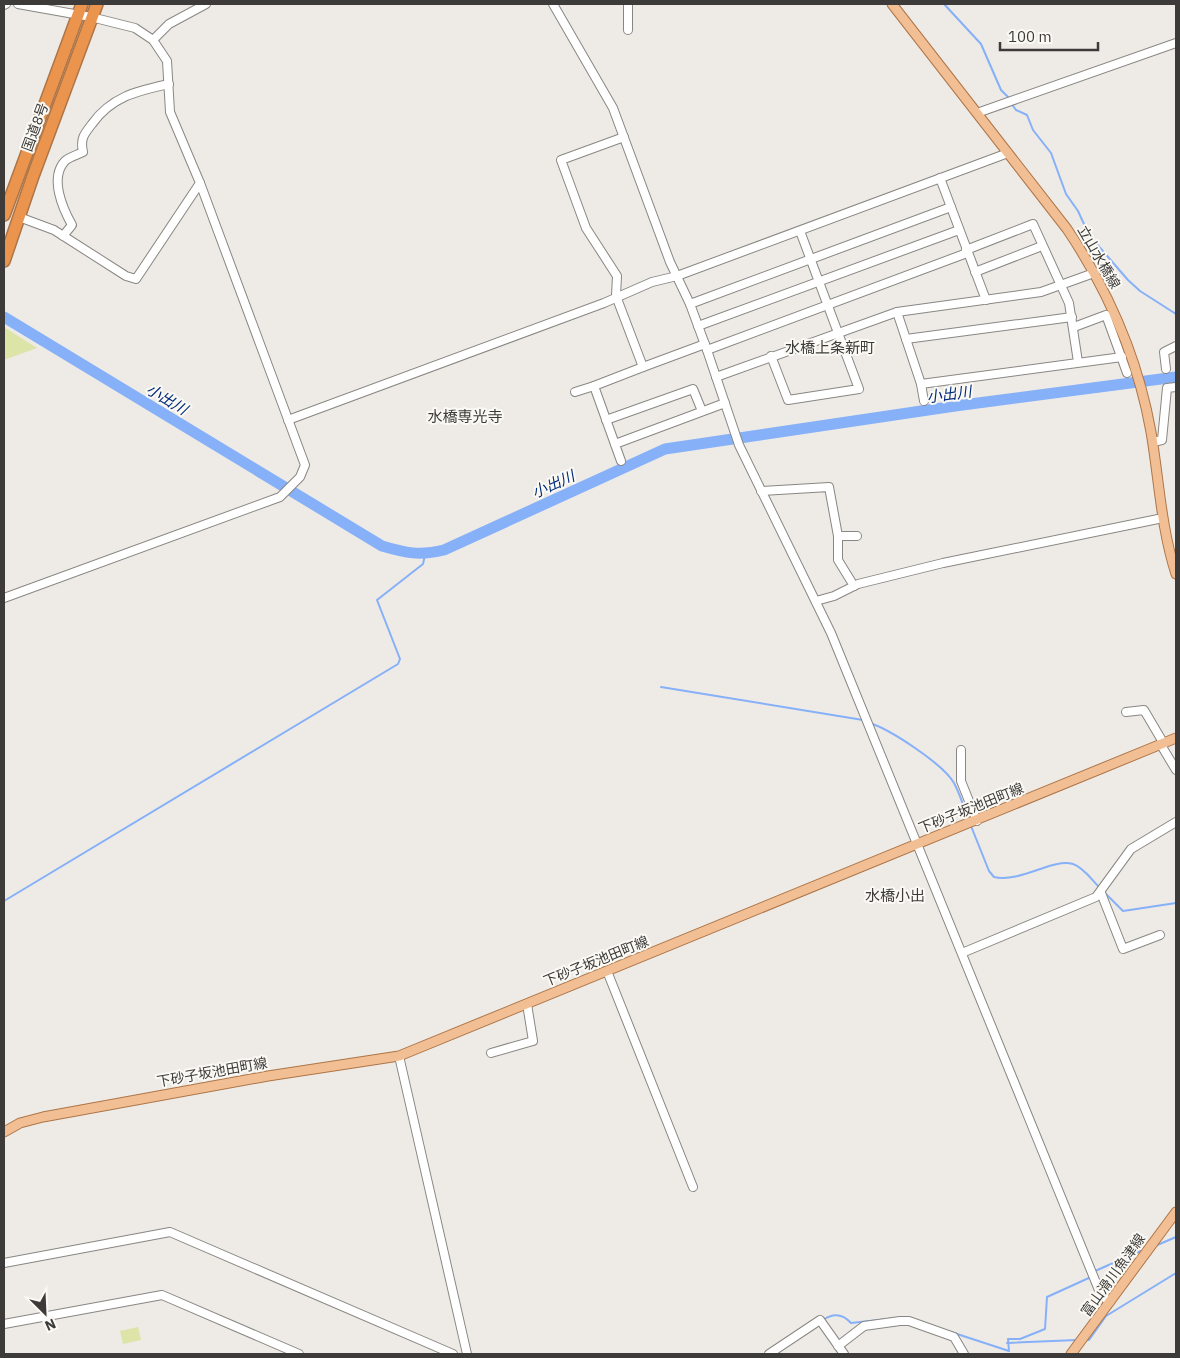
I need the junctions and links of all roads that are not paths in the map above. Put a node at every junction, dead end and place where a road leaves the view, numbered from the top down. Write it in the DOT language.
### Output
graph roads {
  1 [pos="18,4"];
  2 [pos="97,4"];
  3 [pos="206,4"];
  4 [pos="553,4"];
  5 [pos="628,4"];
  6 [pos="892,4"];
  7 [pos="79,9"];
  8 [pos="92,17"];
  9 [pos="628,30"];
  10 [pos="153,40"];
  11 [pos="1176,43"];
  12 [pos="169,84"];
  13 [pos="977,113"];
  14 [pos="624,137"];
  15 [pos="1008,153"];
  16 [pos="940,178"];
  17 [pos="200,183"];
  18 [pos="951,207"];
  19 [pos="4,215"];
  20 [pos="19,217"];
  21 [pos="800,230"];
  22 [pos="959,230"];
  23 [pos="63,236"];
  24 [pos="1042,246"];
  25 [pos="967,251"];
  26 [pos="811,259"];
  27 [pos="4,261"];
  28 [pos="974,272"];
  29 [pos="1094,273"];
  30 [pos="677,276"];
  31 [pos="820,282"];
  32 [pos="1061,285"];
  33 [pos="616,296"];
  34 [pos="986,300"];
  35 [pos="690,304"];
  36 [pos="829,304"];
  37 [pos="897,312"];
  38 [pos="1072,317"];
  39 [pos="698,326"];
  40 [pos="1074,326"];
  41 [pos="839,332"];
  42 [pos="906,339"];
  43 [pos="1176,346"];
  44 [pos="706,347"];
  45 [pos="771,356"];
  46 [pos="1122,356"];
  47 [pos="1078,362"];
  48 [pos="643,367"];
  49 [pos="1166,369"];
  50 [pos="1127,373"];
  51 [pos="716,377"];
  52 [pos="921,384"];
  53 [pos="594,386"];
  54 [pos="1176,387"];
  55 [pos="575,392"];
  56 [pos="924,401"];
  57 [pos="725,403"];
  58 [pos="702,411"];
  59 [pos="288,420"];
  60 [pos="606,420"];
  61 [pos="1152,442"];
  62 [pos="615,444"];
  63 [pos="621,461"];
  64 [pos="761,491"];
  65 [pos="1163,518"];
  66 [pos="838,536"];
  67 [pos="857,536"];
  68 [pos="1176,574"];
  69 [pos="854,586"];
  70 [pos="4,598"];
  71 [pos="816,601"];
  72 [pos="1126,712"];
  73 [pos="1176,738"];
  74 [pos="1163,744"];
  75 [pos="961,750"];
  76 [pos="1176,770"];
  77 [pos="977,821"];
  78 [pos="1176,822"];
  79 [pos="918,844"];
  80 [pos="1101,893"];
  81 [pos="1160,935"];
  82 [pos="962,953"];
  83 [pos="607,971"];
  84 [pos="527,1004"];
  85 [pos="491,1053"];
  86 [pos="399,1056"];
  87 [pos="4,1132"];
  88 [pos="693,1187"];
  89 [pos="1176,1212"];
  90 [pos="4,1263"];
  91 [pos="1110,1302"];
  92 [pos="4,1324"];
  93 [pos="838,1346"];
  94 [pos="299,1354"];
  95 [pos="453,1354"];
  96 [pos="466,1354"];
  97 [pos="769,1354"];
  98 [pos="844,1354"];
  99 [pos="964,1354"];
  100 [pos="1071,1354"];
  1 -- 7 [label="street"];
  2 -- 8 [label="highway, 国道8号"];
  3 -- 10 [label="street"];
  4 -- 14 [label="street"];
  5 -- 9 [label="street"];
  6 -- 13 [label="main road, 立山水橋線"];
  7 -- 8 [label="street"];
  7 -- 19 [label="highway, 国道8号"];
  8 -- 10 [label="street"];
  8 -- 20 [label="highway, 国道8号"];
  10 -- 12 [label="street"];
  11 -- 13 [label="street"];
  12 -- 17 [label="street"];
  12 -- 23 [label="street"];
  13 -- 15 [label="main road, 立山水橋線"];
  14 -- 30 [label="street"];
  14 -- 33 [label="street"];
  15 -- 16 [label="street"];
  15 -- 29 [label="main road, 立山水橋線"];
  16 -- 18 [label="street"];
  16 -- 21 [label="street"];
  17 -- 23 [label="street"];
  17 -- 59 [label="street"];
  18 -- 22 [label="street"];
  18 -- 26 [label="street"];
  20 -- 23 [label="street"];
  20 -- 27 [label="highway, 国道8号"];
  21 -- 26 [label="street"];
  21 -- 30 [label="street"];
  22 -- 25 [label="street"];
  22 -- 31 [label="street"];
  24 -- 25 [label="street"];
  24 -- 28 [label="street"];
  24 -- 32 [label="street"];
  25 -- 28 [label="street"];
  25 -- 36 [label="street"];
  26 -- 31 [label="street"];
  26 -- 35 [label="street"];
  28 -- 34 [label="street"];
  29 -- 32 [label="street"];
  29 -- 61 [label="main road, 立山水橋線"];
  30 -- 33 [label="street"];
  30 -- 35 [label="street"];
  31 -- 36 [label="street"];
  31 -- 39 [label="street"];
  32 -- 34 [label="street"];
  32 -- 38 [label="street"];
  33 -- 48 [label="street"];
  33 -- 59 [label="street"];
  34 -- 37 [label="street"];
  35 -- 39 [label="street"];
  36 -- 41 [label="street"];
  36 -- 44 [label="street"];
  37 -- 41 [label="street"];
  37 -- 42 [label="street"];
  38 -- 40 [label="street"];
  38 -- 42 [label="street"];
  39 -- 44 [label="street"];
  40 -- 46 [label="street"];
  40 -- 47 [label="street"];
  41 -- 45 [label="street"];
  41 -- 45 [label="street"];
  42 -- 52 [label="street"];
  43 -- 49 [label="street"];
  44 -- 48 [label="street"];
  44 -- 51 [label="street"];
  45 -- 51 [label="street"];
  46 -- 47 [label="street"];
  46 -- 50 [label="street"];
  47 -- 52 [label="street"];
  48 -- 53 [label="street"];
  51 -- 57 [label="street"];
  52 -- 56 [label="street"];
  53 -- 55 [label="street"];
  53 -- 60 [label="street"];
  54 -- 61 [label="street"];
  57 -- 58 [label="street"];
  57 -- 64 [label="street"];
  58 -- 60 [label="street"];
  58 -- 62 [label="street"];
  59 -- 70 [label="street"];
  60 -- 62 [label="street"];
  61 -- 65 [label="main road, 立山水橋線"];
  62 -- 63 [label="street"];
  64 -- 66 [label="street"];
  64 -- 71 [label="street"];
  65 -- 68 [label="main road, 立山水橋線"];
  65 -- 69 [label="street"];
  66 -- 67 [label="street"];
  66 -- 69 [label="street"];
  69 -- 71 [label="street"];
  71 -- 79 [label="street"];
  72 -- 74 [label="street"];
  73 -- 74 [label="main road, 下砂子坂池田町線"];
  74 -- 76 [label="street"];
  74 -- 77 [label="main road, 下砂子坂池田町線"];
  75 -- 77 [label="street"];
  77 -- 79 [label="main road, 下砂子坂池田町線"];
  78 -- 80 [label="street"];
  79 -- 82 [label="street"];
  79 -- 83 [label="main road, 下砂子坂池田町線"];
  80 -- 81 [label="street"];
  80 -- 82 [label="street"];
  82 -- 91 [label="street"];
  83 -- 84 [label="main road, 下砂子坂池田町線"];
  83 -- 88 [label="street"];
  84 -- 85 [label="street"];
  84 -- 86 [label="main road, 下砂子坂池田町線"];
  86 -- 87 [label="main road, 下砂子坂池田町線"];
  86 -- 96 [label="street"];
  89 -- 91 [label="main road, 富山滑川魚津線"];
  90 -- 95 [label="street"];
  91 -- 100 [label="main road, 富山滑川魚津線"];
  92 -- 94 [label="street"];
  93 -- 97 [label="street"];
  93 -- 98 [label="street"];
  93 -- 99 [label="street"];
}
